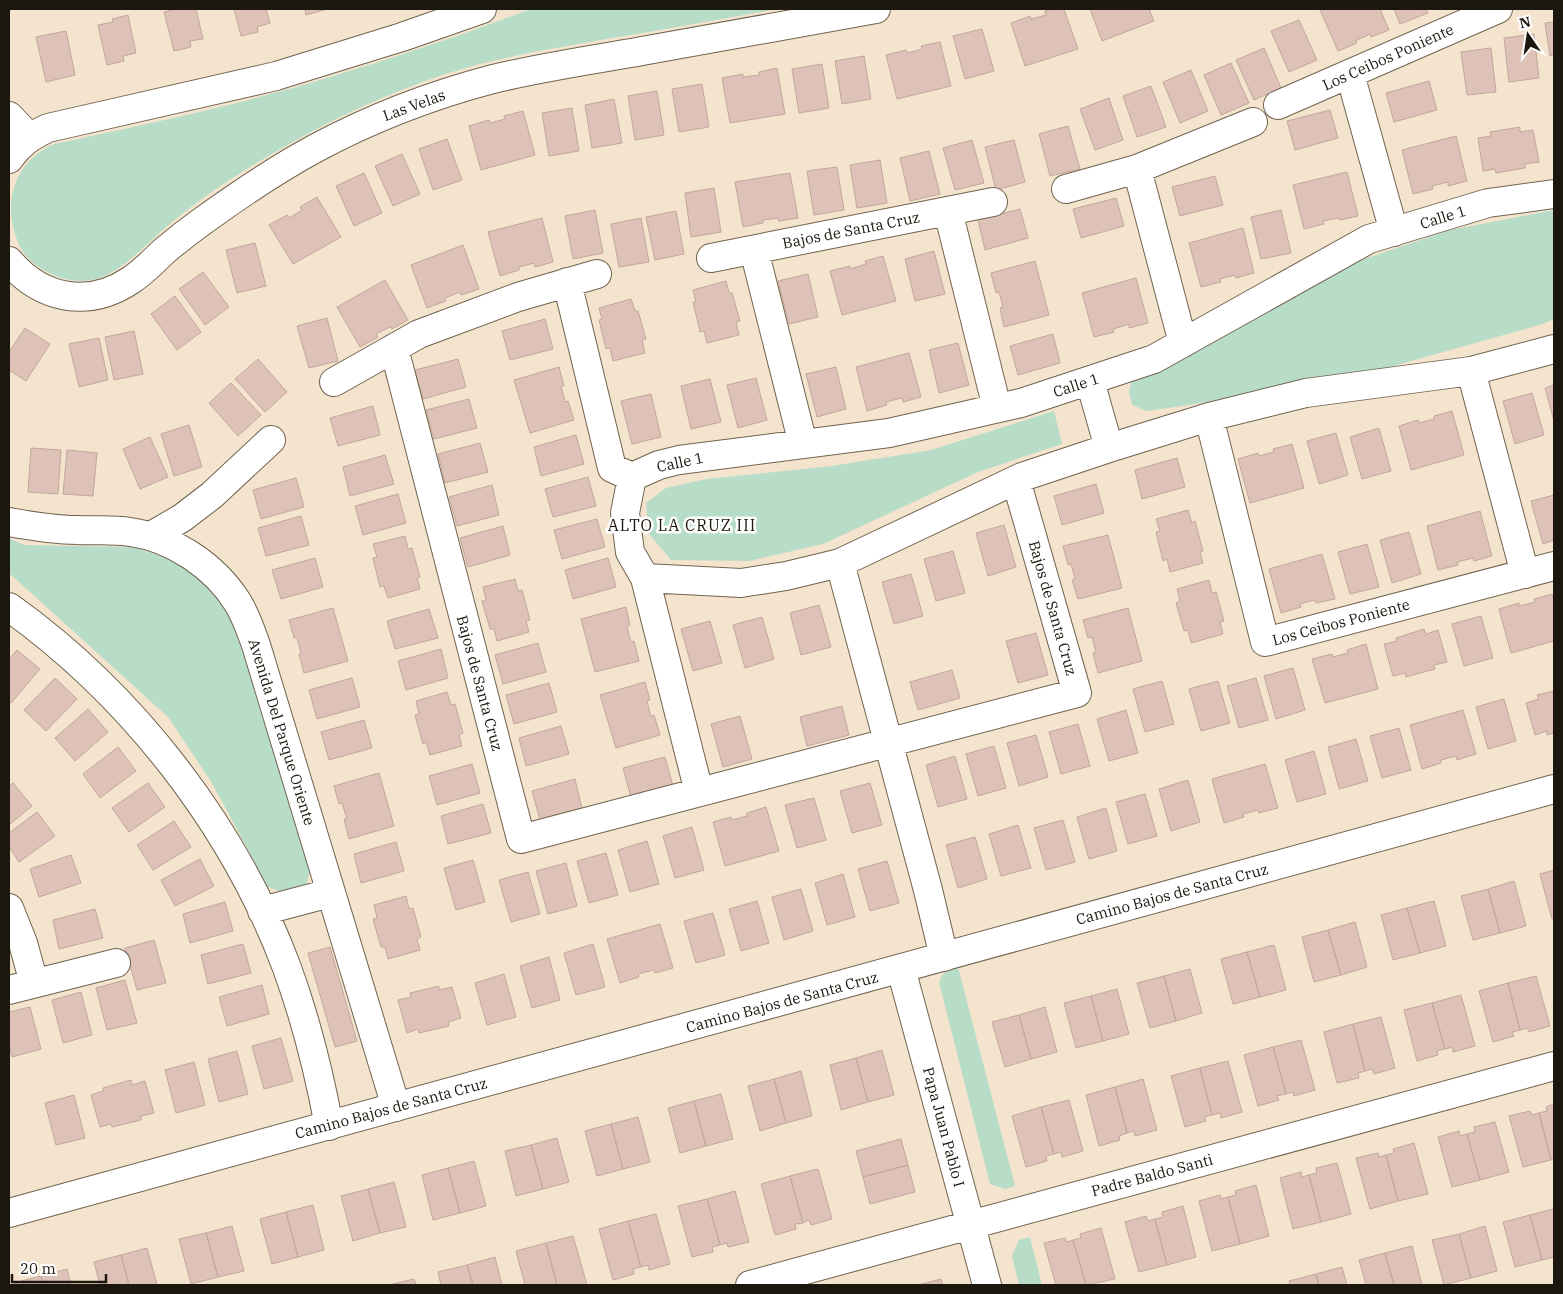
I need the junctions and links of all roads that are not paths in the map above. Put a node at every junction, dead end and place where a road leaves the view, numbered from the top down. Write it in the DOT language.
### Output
graph roads {
  1 [pos="482,9"];
  2 [pos="876,9"];
  3 [pos="1498,9"];
  4 [pos="1350,74"];
  5 [pos="1278,106"];
  6 [pos="9,116"];
  7 [pos="1253,122"];
  8 [pos="29,137"];
  9 [pos="9,159"];
  10 [pos="1138,168"];
  11 [pos="1066,189"];
  12 [pos="1554,194"];
  13 [pos="993,202"];
  14 [pos="948,211"];
  15 [pos="1394,232"];
  16 [pos="754,250"];
  17 [pos="711,258"];
  18 [pos="9,261"];
  19 [pos="597,274"];
  20 [pos="567,282"];
  21 [pos="1183,343"];
  22 [pos="394,348"];
  23 [pos="1554,348"];
  24 [pos="1471,371"];
  25 [pos="1090,381"];
  26 [pos="334,382"];
  27 [pos="997,408"];
  28 [pos="1209,417"];
  29 [pos="271,440"];
  30 [pos="804,444"];
  31 [pos="1108,448"];
  32 [pos="632,477"];
  33 [pos="1016,480"];
  34 [pos="9,522"];
  35 [pos="151,536"];
  36 [pos="840,563"];
  37 [pos="1554,566"];
  38 [pos="1525,574"];
  39 [pos="646,578"];
  40 [pos="9,607"];
  41 [pos="887,742"];
  42 [pos="1554,790"];
  43 [pos="699,792"];
  44 [pos="330,892"];
  45 [pos="9,908"];
  46 [pos="262,910"];
  47 [pos="944,957"];
  48 [pos="116,964"];
  49 [pos="901,969"];
  50 [pos="21,987"];
  51 [pos="1554,1066"];
  52 [pos="396,1107"];
  53 [pos="329,1126"];
  54 [pos="9,1213"];
  55 [pos="970,1225"];
  56 [pos="750,1285"];
  57 [pos="987,1285"];
  1 -- 8 [label="street"];
  2 -- 18 [label="street, Las Velas"];
  3 -- 4 [label="street, Los Ceibos Poniente"];
  4 -- 5 [label="street, Los Ceibos Poniente"];
  4 -- 15 [label="street"];
  6 -- 8 [label="street"];
  7 -- 10 [label="street"];
  8 -- 9 [label="street"];
  10 -- 11 [label="street"];
  10 -- 21 [label="street"];
  12 -- 15 [label="street, Calle 1"];
  13 -- 14 [label="street, Bajos de Santa Cruz"];
  14 -- 16 [label="street, Bajos de Santa Cruz"];
  14 -- 27 [label="street"];
  15 -- 21 [label="street, Calle 1"];
  16 -- 17 [label="street, Bajos de Santa Cruz"];
  16 -- 30 [label="street"];
  19 -- 20 [label="street"];
  20 -- 22 [label="street"];
  20 -- 32 [label="street"];
  21 -- 25 [label="street, Calle 1"];
  22 -- 26 [label="street"];
  22 -- 43 [label="street, Bajos de Santa Cruz"];
  23 -- 24 [label="street"];
  24 -- 28 [label="street"];
  24 -- 38 [label="street"];
  25 -- 27 [label="street, Calle 1"];
  25 -- 31 [label="street"];
  27 -- 30 [label="street, Calle 1"];
  28 -- 31 [label="street"];
  28 -- 38 [label="street, Los Ceibos Poniente"];
  29 -- 35 [label="street"];
  30 -- 32 [label="street, Calle 1"];
  31 -- 33 [label="street"];
  32 -- 39 [label="street"];
  33 -- 36 [label="street"];
  33 -- 41 [label="street, Bajos de Santa Cruz"];
  34 -- 35 [label="street, Avenida Del Parque Oriente"];
  35 -- 44 [label="street, Avenida Del Parque Oriente"];
  36 -- 39 [label="street"];
  36 -- 41 [label="street"];
  37 -- 38 [label="street, Los Ceibos Poniente"];
  39 -- 43 [label="street"];
  40 -- 46 [label="street"];
  41 -- 43 [label="street, Bajos de Santa Cruz"];
  41 -- 47 [label="street"];
  42 -- 47 [label="street, Camino Bajos de Santa Cruz"];
  44 -- 46 [label="street"];
  44 -- 52 [label="street, Avenida Del Parque Oriente"];
  45 -- 50 [label="street"];
  46 -- 53 [label="street"];
  47 -- 49 [label="street, Camino Bajos de Santa Cruz"];
  48 -- 50 [label="street"];
  49 -- 52 [label="street, Camino Bajos de Santa Cruz"];
  49 -- 55 [label="street, Papa Juan Pablo I"];
  51 -- 55 [label="street, Padre Baldo Santi"];
  52 -- 53 [label="street, Camino Bajos de Santa Cruz"];
  53 -- 54 [label="street, Camino Bajos de Santa Cruz"];
  55 -- 56 [label="street, Padre Baldo Santi"];
  55 -- 57 [label="street, Papa Juan Pablo I"];
}
